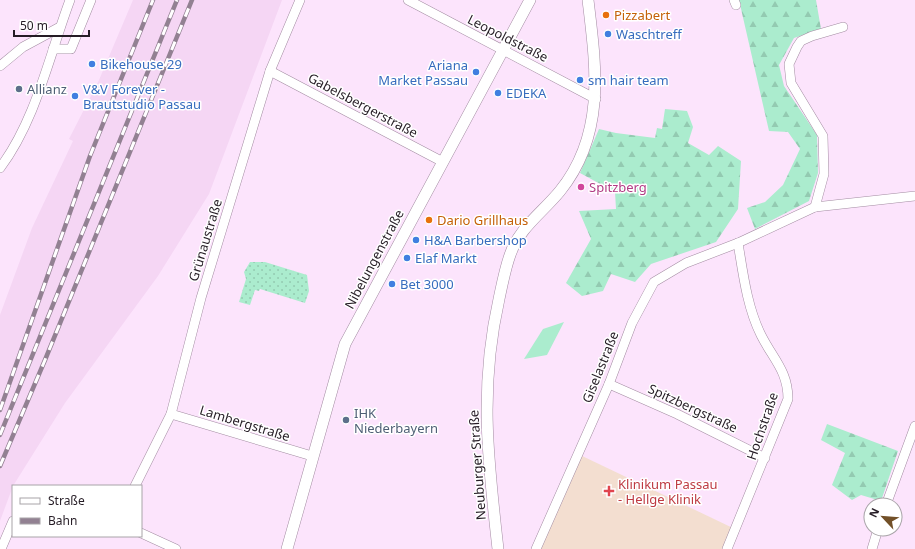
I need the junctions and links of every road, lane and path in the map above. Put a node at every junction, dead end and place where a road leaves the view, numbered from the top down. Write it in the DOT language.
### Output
graph roads {
  1 [pos="70,0"];
  2 [pos="91,0"];
  3 [pos="300,0"];
  4 [pos="408,0"];
  5 [pos="530,0"];
  6 [pos="588,0"];
  7 [pos="60,27"];
  8 [pos="843,27"];
  9 [pos="53,48"];
  10 [pos="503,50"];
  11 [pos="0,66"];
  12 [pos="270,71"];
  13 [pos="596,99"];
  14 [pos="443,162"];
  15 [pos="0,168"];
  16 [pos="915,196"];
  17 [pos="815,207"];
  18 [pos="738,242"];
  19 [pos="609,384"];
  20 [pos="171,414"];
  21 [pos="915,426"];
  22 [pos="312,456"];
  23 [pos="765,458"];
  24 [pos="136,485"];
  25 [pos="889,497"];
  26 [pos="12,523"];
  27 [pos="142,533"];
  28 [pos="876,537"];
  29 [pos="1,549"];
  30 [pos="176,549"];
  31 [pos="287,549"];
  32 [pos="498,549"];
  33 [pos="536,549"];
  34 [pos="727,549"];
  35 [pos="872,549"];
  1 -- 7 [label="street"];
  2 -- 9 [label="street"];
  3 -- 12 [label="street, Grünaustraße"];
  4 -- 10 [label="street, Leopoldstraße"];
  5 -- 10 [label="street, Nibelungenstraße"];
  6 -- 13 [label="street, Neuburger Straße"];
  7 -- 9 [label="street"];
  7 -- 11 [label="street"];
  8 -- 17 [label="street"];
  9 -- 15 [label="street"];
  10 -- 13 [label="street, Leopoldstraße"];
  10 -- 14 [label="street, Nibelungenstraße"];
  12 -- 14 [label="street, Gabelsbergerstraße"];
  12 -- 20 [label="street, Grünaustraße"];
  13 -- 32 [label="street, Neuburger Straße"];
  14 -- 22 [label="street, Nibelungenstraße"];
  16 -- 17 [label="street, Giselastraße"];
  17 -- 18 [label="street, Giselastraße"];
  18 -- 19 [label="street, Giselastraße"];
  18 -- 23 [label="street, Hochstraße"];
  19 -- 23 [label="street, Spitzbergstraße"];
  19 -- 33 [label="street, Giselastraße"];
  20 -- 22 [label="street, Lambergstraße"];
  20 -- 24 [label="street, Grünaustraße"];
  21 -- 25 [label="street"];
  22 -- 31 [label="street, Nibelungenstraße"];
  23 -- 34 [label="street, Hochstraße"];
  26 -- 29 [label="street"];
  27 -- 30 [label="street"];
  28 -- 35 [label="street"];
}
